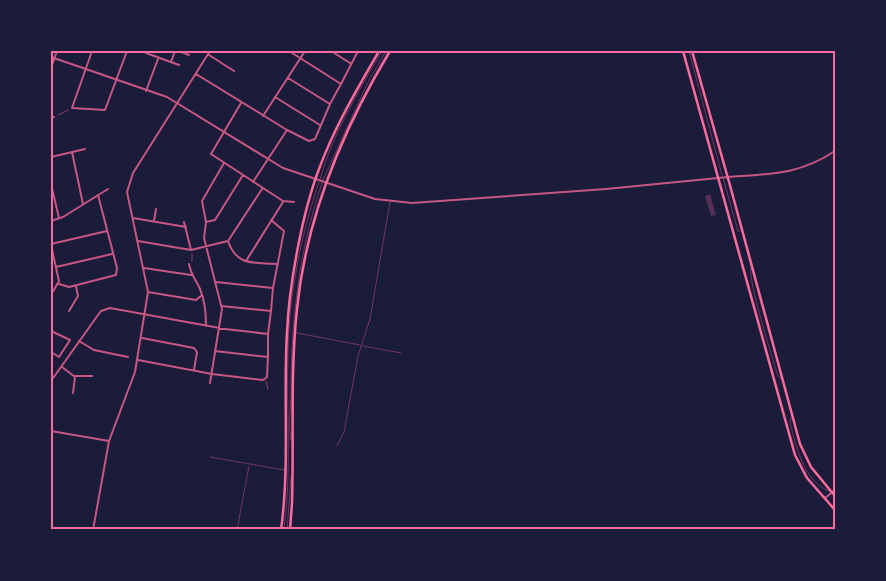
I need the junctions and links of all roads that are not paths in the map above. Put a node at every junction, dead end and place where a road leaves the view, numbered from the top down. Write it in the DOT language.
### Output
graph roads {
  1 [pos="57,51"];
  2 [pos="92,51"];
  3 [pos="126,51"];
  4 [pos="175,51"];
  5 [pos="179,51"];
  6 [pos="210,51"];
  7 [pos="289,51"];
  8 [pos="305,51"];
  9 [pos="331,51"];
  10 [pos="358,51"];
  11 [pos="381,51"];
  12 [pos="386,51"];
  13 [pos="390,51"];
  14 [pos="684,51"];
  15 [pos="690,51"];
  16 [pos="146,53"];
  17 [pos="152,53"];
  18 [pos="189,55"];
  19 [pos="209,55"];
  20 [pos="53,58"];
  21 [pos="300,58"];
  22 [pos="158,59"];
  23 [pos="171,62"];
  24 [pos="351,64"];
  25 [pos="179,65"];
  26 [pos="51,68"];
  27 [pos="86,69"];
  28 [pos="234,71"];
  29 [pos="196,74"];
  30 [pos="288,78"];
  31 [pos="116,80"];
  32 [pos="341,84"];
  33 [pos="146,90"];
  34 [pos="275,97"];
  35 [pos="178,103"];
  36 [pos="241,103"];
  37 [pos="330,104"];
  38 [pos="264,116"];
  39 [pos="320,125"];
  40 [pos="287,130"];
  41 [pos="224,131"];
  42 [pos="85,149"];
  43 [pos="835,151"];
  44 [pos="72,152"];
  45 [pos="51,157"];
  46 [pos="269,160"];
  47 [pos="224,163"];
  48 [pos="243,175"];
  49 [pos="728,177"];
  50 [pos="315,178"];
  51 [pos="723,178"];
  52 [pos="718,179"];
  53 [pos="319,180"];
  54 [pos="325,181"];
  55 [pos="253,182"];
  56 [pos="51,184"];
  57 [pos="262,188"];
  58 [pos="108,189"];
  59 [pos="98,195"];
  60 [pos="283,201"];
  61 [pos="294,202"];
  62 [pos="390,202"];
  63 [pos="84,204"];
  64 [pos="156,209"];
  65 [pos="133,218"];
  66 [pos="59,219"];
  67 [pos="272,220"];
  68 [pos="51,221"];
  69 [pos="154,221"];
  70 [pos="184,222"];
  71 [pos="206,222"];
  72 [pos="186,227"];
  73 [pos="107,231"];
  74 [pos="743,232"];
  75 [pos="138,241"];
  76 [pos="228,241"];
  77 [pos="51,244"];
  78 [pos="207,247"];
  79 [pos="52,249"];
  80 [pos="191,250"];
  81 [pos="113,254"];
  82 [pos="246,261"];
  83 [pos="189,264"];
  84 [pos="278,264"];
  85 [pos="56,267"];
  86 [pos="144,268"];
  87 [pos="191,275"];
  88 [pos="216,282"];
  89 [pos="58,284"];
  90 [pos="76,286"];
  91 [pos="273,288"];
  92 [pos="148,292"];
  93 [pos="51,295"];
  94 [pos="202,295"];
  95 [pos="221,306"];
  96 [pos="69,311"];
  97 [pos="271,311"];
  98 [pos="146,314"];
  99 [pos="206,325"];
  100 [pos="220,328"];
  101 [pos="51,331"];
  102 [pos="295,333"];
  103 [pos="268,334"];
  104 [pos="142,338"];
  105 [pos="79,341"];
  106 [pos="361,346"];
  107 [pos="215,351"];
  108 [pos="51,352"];
  109 [pos="401,353"];
  110 [pos="128,357"];
  111 [pos="268,357"];
  112 [pos="137,360"];
  113 [pos="62,367"];
  114 [pos="194,370"];
  115 [pos="51,373"];
  116 [pos="212,374"];
  117 [pos="55,375"];
  118 [pos="74,376"];
  119 [pos="92,376"];
  120 [pos="51,381"];
  121 [pos="210,383"];
  122 [pos="73,392"];
  123 [pos="792,416"];
  124 [pos="51,431"];
  125 [pos="109,441"];
  126 [pos="293,444"];
  127 [pos="337,446"];
  128 [pos="210,457"];
  129 [pos="250,464"];
  130 [pos="286,471"];
  131 [pos="293,473"];
  132 [pos="833,491"];
  133 [pos="835,496"];
  134 [pos="825,498"];
  135 [pos="835,510"];
  136 [pos="93,530"];
  137 [pos="237,530"];
  138 [pos="282,530"];
  139 [pos="288,530"];
  1 -- 20 [label="street"];
  2 -- 27 [label="street"];
  3 -- 31 [label="street"];
  4 -- 23 [label="street"];
  5 -- 18 [label="street"];
  6 -- 19 [label="street"];
  7 -- 21 [label="street"];
  8 -- 21 [label="street"];
  9 -- 24 [label="street"];
  10 -- 24 [label="street"];
  11 -- 50 [label="main road"];
  11 -- 53 [label="lane"];
  12 -- 54 [label="lane"];
  13 -- 54 [label="main road"];
  14 -- 52 [label="main road"];
  15 -- 49 [label="main road"];
  15 -- 51 [label="lane"];
  16 -- 17 [label="street"];
  17 -- 22 [label="street"];
  19 -- 28 [label="street"];
  19 -- 29 [label="street"];
  20 -- 26 [label="street"];
  20 -- 27 [label="street"];
  21 -- 30 [label="street"];
  21 -- 32 [label="street"];
  22 -- 23 [label="street"];
  22 -- 33 [label="street"];
  23 -- 25 [label="street"];
  24 -- 32 [label="street"];
  27 -- 31 [label="street"];
  27 -- 31 [label="street"];
  29 -- 35 [label="street"];
  29 -- 36 [label="street"];
  30 -- 34 [label="street"];
  30 -- 37 [label="street"];
  31 -- 33 [label="street"];
  32 -- 37 [label="street"];
  33 -- 35 [label="street"];
  34 -- 38 [label="street"];
  34 -- 39 [label="street"];
  35 -- 41 [label="street"];
  35 -- 65 [label="street"];
  36 -- 38 [label="street"];
  36 -- 41 [label="street"];
  37 -- 39 [label="street"];
  38 -- 40 [label="street"];
  39 -- 40 [label="street"];
  40 -- 46 [label="street"];
  41 -- 46 [label="street"];
  41 -- 47 [label="street"];
  42 -- 44 [label="street"];
  43 -- 49 [label="street"];
  44 -- 45 [label="street"];
  44 -- 63 [label="street"];
  46 -- 50 [label="street"];
  46 -- 55 [label="street"];
  47 -- 48 [label="street"];
  47 -- 71 [label="street"];
  48 -- 55 [label="street"];
  48 -- 71 [label="street"];
  49 -- 51 [label="street"];
  49 -- 74 [label="main road"];
  50 -- 53 [label="street"];
  50 -- 130 [label="main road"];
  51 -- 52 [label="street"];
  51 -- 74 [label="lane"];
  52 -- 62 [label="street"];
  52 -- 134 [label="main road"];
  53 -- 54 [label="street"];
  53 -- 130 [label="lane"];
  54 -- 62 [label="street"];
  54 -- 102 [label="main road"];
  54 -- 126 [label="lane"];
  55 -- 57 [label="street"];
  56 -- 66 [label="street"];
  57 -- 60 [label="street"];
  57 -- 76 [label="street"];
  58 -- 59 [label="street"];
  59 -- 63 [label="street"];
  59 -- 73 [label="street"];
  60 -- 61 [label="street"];
  60 -- 67 [label="street"];
  62 -- 106 [label="lane"];
  63 -- 66 [label="street"];
  64 -- 69 [label="street"];
  65 -- 69 [label="street"];
  65 -- 75 [label="street"];
  66 -- 68 [label="street"];
  67 -- 82 [label="street"];
  67 -- 84 [label="street"];
  69 -- 72 [label="street"];
  70 -- 72 [label="street"];
  71 -- 78 [label="street"];
  72 -- 80 [label="street"];
  73 -- 77 [label="street"];
  73 -- 81 [label="street"];
  74 -- 123 [label="main road"];
  75 -- 80 [label="street"];
  75 -- 86 [label="street"];
  76 -- 78 [label="street"];
  76 -- 82 [label="street"];
  77 -- 79 [label="street"];
  78 -- 80 [label="street"];
  78 -- 88 [label="street"];
  79 -- 85 [label="street"];
  81 -- 85 [label="street"];
  81 -- 90 [label="street"];
  82 -- 84 [label="street"];
  83 -- 87 [label="street"];
  84 -- 91 [label="street"];
  85 -- 89 [label="street"];
  86 -- 87 [label="street"];
  86 -- 92 [label="street"];
  87 -- 94 [label="street"];
  88 -- 91 [label="street"];
  88 -- 95 [label="street"];
  89 -- 90 [label="street"];
  89 -- 93 [label="street"];
  90 -- 96 [label="street"];
  91 -- 97 [label="street"];
  92 -- 94 [label="street"];
  92 -- 98 [label="street"];
  94 -- 99 [label="street"];
  95 -- 97 [label="street"];
  95 -- 100 [label="street"];
  97 -- 103 [label="street"];
  98 -- 99 [label="street"];
  98 -- 104 [label="street"];
  98 -- 105 [label="street"];
  99 -- 100 [label="street"];
  100 -- 103 [label="street"];
  100 -- 107 [label="street"];
  101 -- 108 [label="street"];
  102 -- 106 [label="lane"];
  102 -- 126 [label="main road"];
  103 -- 111 [label="street"];
  104 -- 112 [label="street"];
  104 -- 114 [label="street"];
  105 -- 110 [label="street"];
  105 -- 113 [label="street"];
  106 -- 109 [label="lane"];
  106 -- 127 [label="lane"];
  107 -- 111 [label="street"];
  107 -- 116 [label="street"];
  111 -- 116 [label="street"];
  112 -- 114 [label="street"];
  112 -- 125 [label="street"];
  113 -- 117 [label="street"];
  113 -- 118 [label="street"];
  114 -- 116 [label="street"];
  115 -- 117 [label="street"];
  116 -- 121 [label="street"];
  117 -- 120 [label="street"];
  118 -- 119 [label="street"];
  118 -- 122 [label="street"];
  123 -- 132 [label="main road"];
  123 -- 132 [label="lane"];
  124 -- 125 [label="street"];
  125 -- 136 [label="street"];
  126 -- 131 [label="main road"];
  128 -- 129 [label="lane"];
  129 -- 130 [label="lane"];
  129 -- 137 [label="lane"];
  130 -- 131 [label="lane"];
  130 -- 138 [label="main road"];
  131 -- 139 [label="main road"];
  132 -- 133 [label="main road"];
  132 -- 134 [label="street"];
  134 -- 135 [label="main road"];
}
